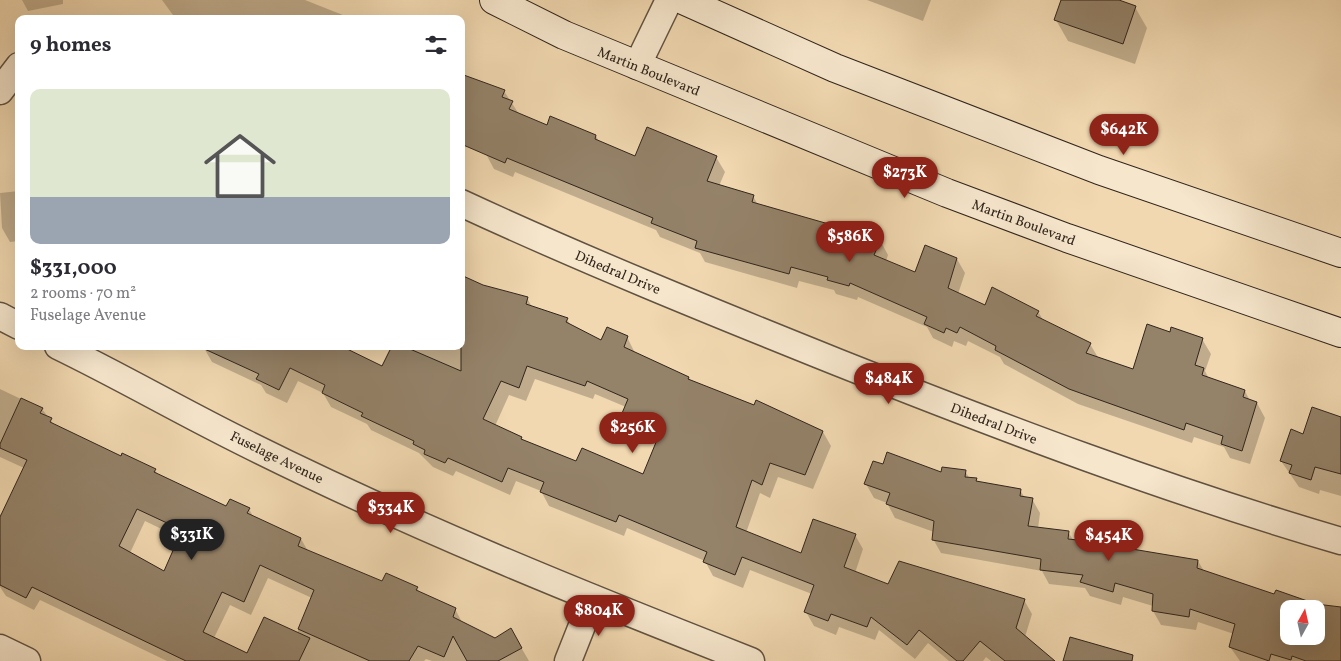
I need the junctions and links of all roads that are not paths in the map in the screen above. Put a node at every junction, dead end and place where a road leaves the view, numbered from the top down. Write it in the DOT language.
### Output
graph roads {
  1 [pos="494,0"];
  2 [pos="669,0"];
  3 [pos="683,0"];
  4 [pos="637,66"];
  5 [pos="15,71"];
  6 [pos="0,91"];
  7 [pos="465,205"];
  8 [pos="1341,253"];
  9 [pos="0,316"];
  10 [pos="15,324"];
  11 [pos="1341,333"];
  12 [pos="66,350"];
  13 [pos="1341,541"];
  14 [pos="593,598"];
  15 [pos="0,648"];
  16 [pos="27,661"];
  17 [pos="568,661"];
  18 [pos="751,661"];
  1 -- 4 [label="main road, Martin Boulevard"];
  2 -- 4 [label="street"];
  3 -- 8 [label="main road"];
  4 -- 11 [label="main road, Martin Boulevard"];
  5 -- 6 [label="street"];
  7 -- 13 [label="street, Dihedral Drive"];
  9 -- 10 [label="street"];
  12 -- 14 [label="street, Fuselage Avenue"];
  14 -- 17 [label="street"];
  14 -- 18 [label="street, Fuselage Avenue"];
  15 -- 16 [label="street"];
}
